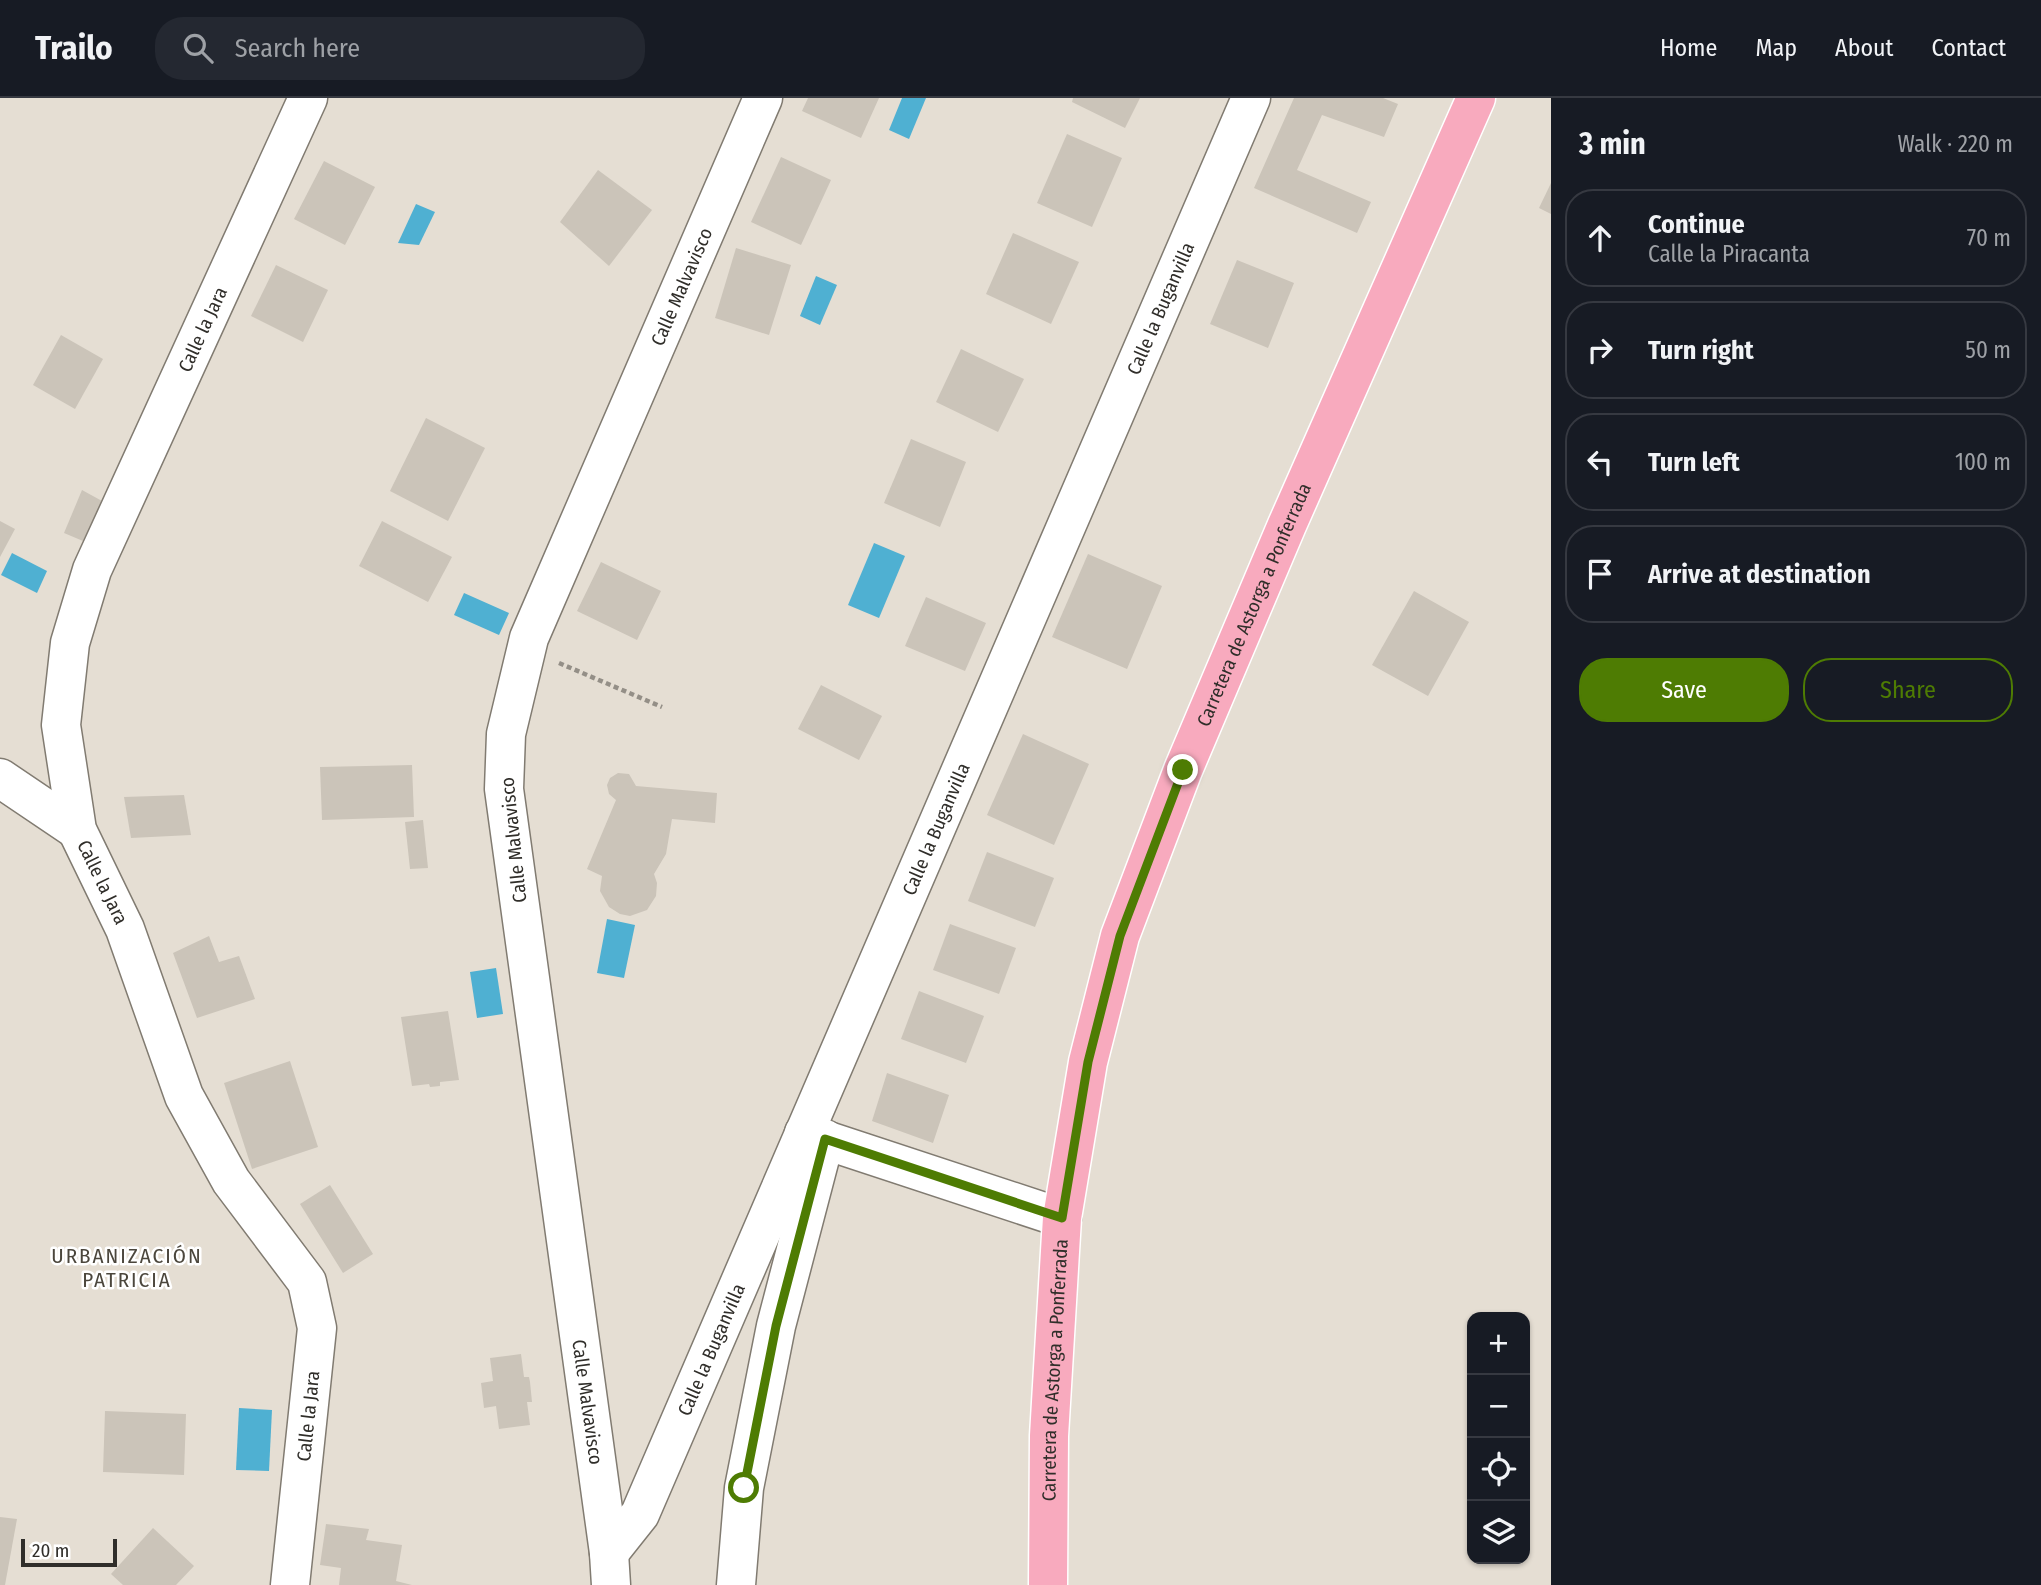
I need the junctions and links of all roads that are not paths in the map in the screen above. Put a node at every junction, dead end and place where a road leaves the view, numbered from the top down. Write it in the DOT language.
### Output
graph roads {
  1 [pos="308,98"];
  2 [pos="763,98"];
  3 [pos="1251,98"];
  4 [pos="1476,98"];
  5 [pos="0,778"];
  6 [pos="78,830"];
  7 [pos="814,1136"];
  8 [pos="1062,1218"];
  9 [pos="610,1569"];
  10 [pos="290,1585"];
  11 [pos="736,1585"];
  12 [pos="1048,1585"];
  1 -- 6 [label="street, Calle la Jara"];
  2 -- 9 [label="street, Calle Malvavisco"];
  3 -- 7 [label="street, Calle la Buganvilla"];
  4 -- 8 [label="main road, Carretera de Astorga a Ponferrada"];
  5 -- 6 [label="street"];
  6 -- 10 [label="street, Calle la Jara"];
  7 -- 8 [label="street"];
  7 -- 9 [label="street, Calle la Buganvilla"];
  7 -- 11 [label="street"];
  8 -- 12 [label="main road, Carretera de Astorga a Ponferrada"];
}
